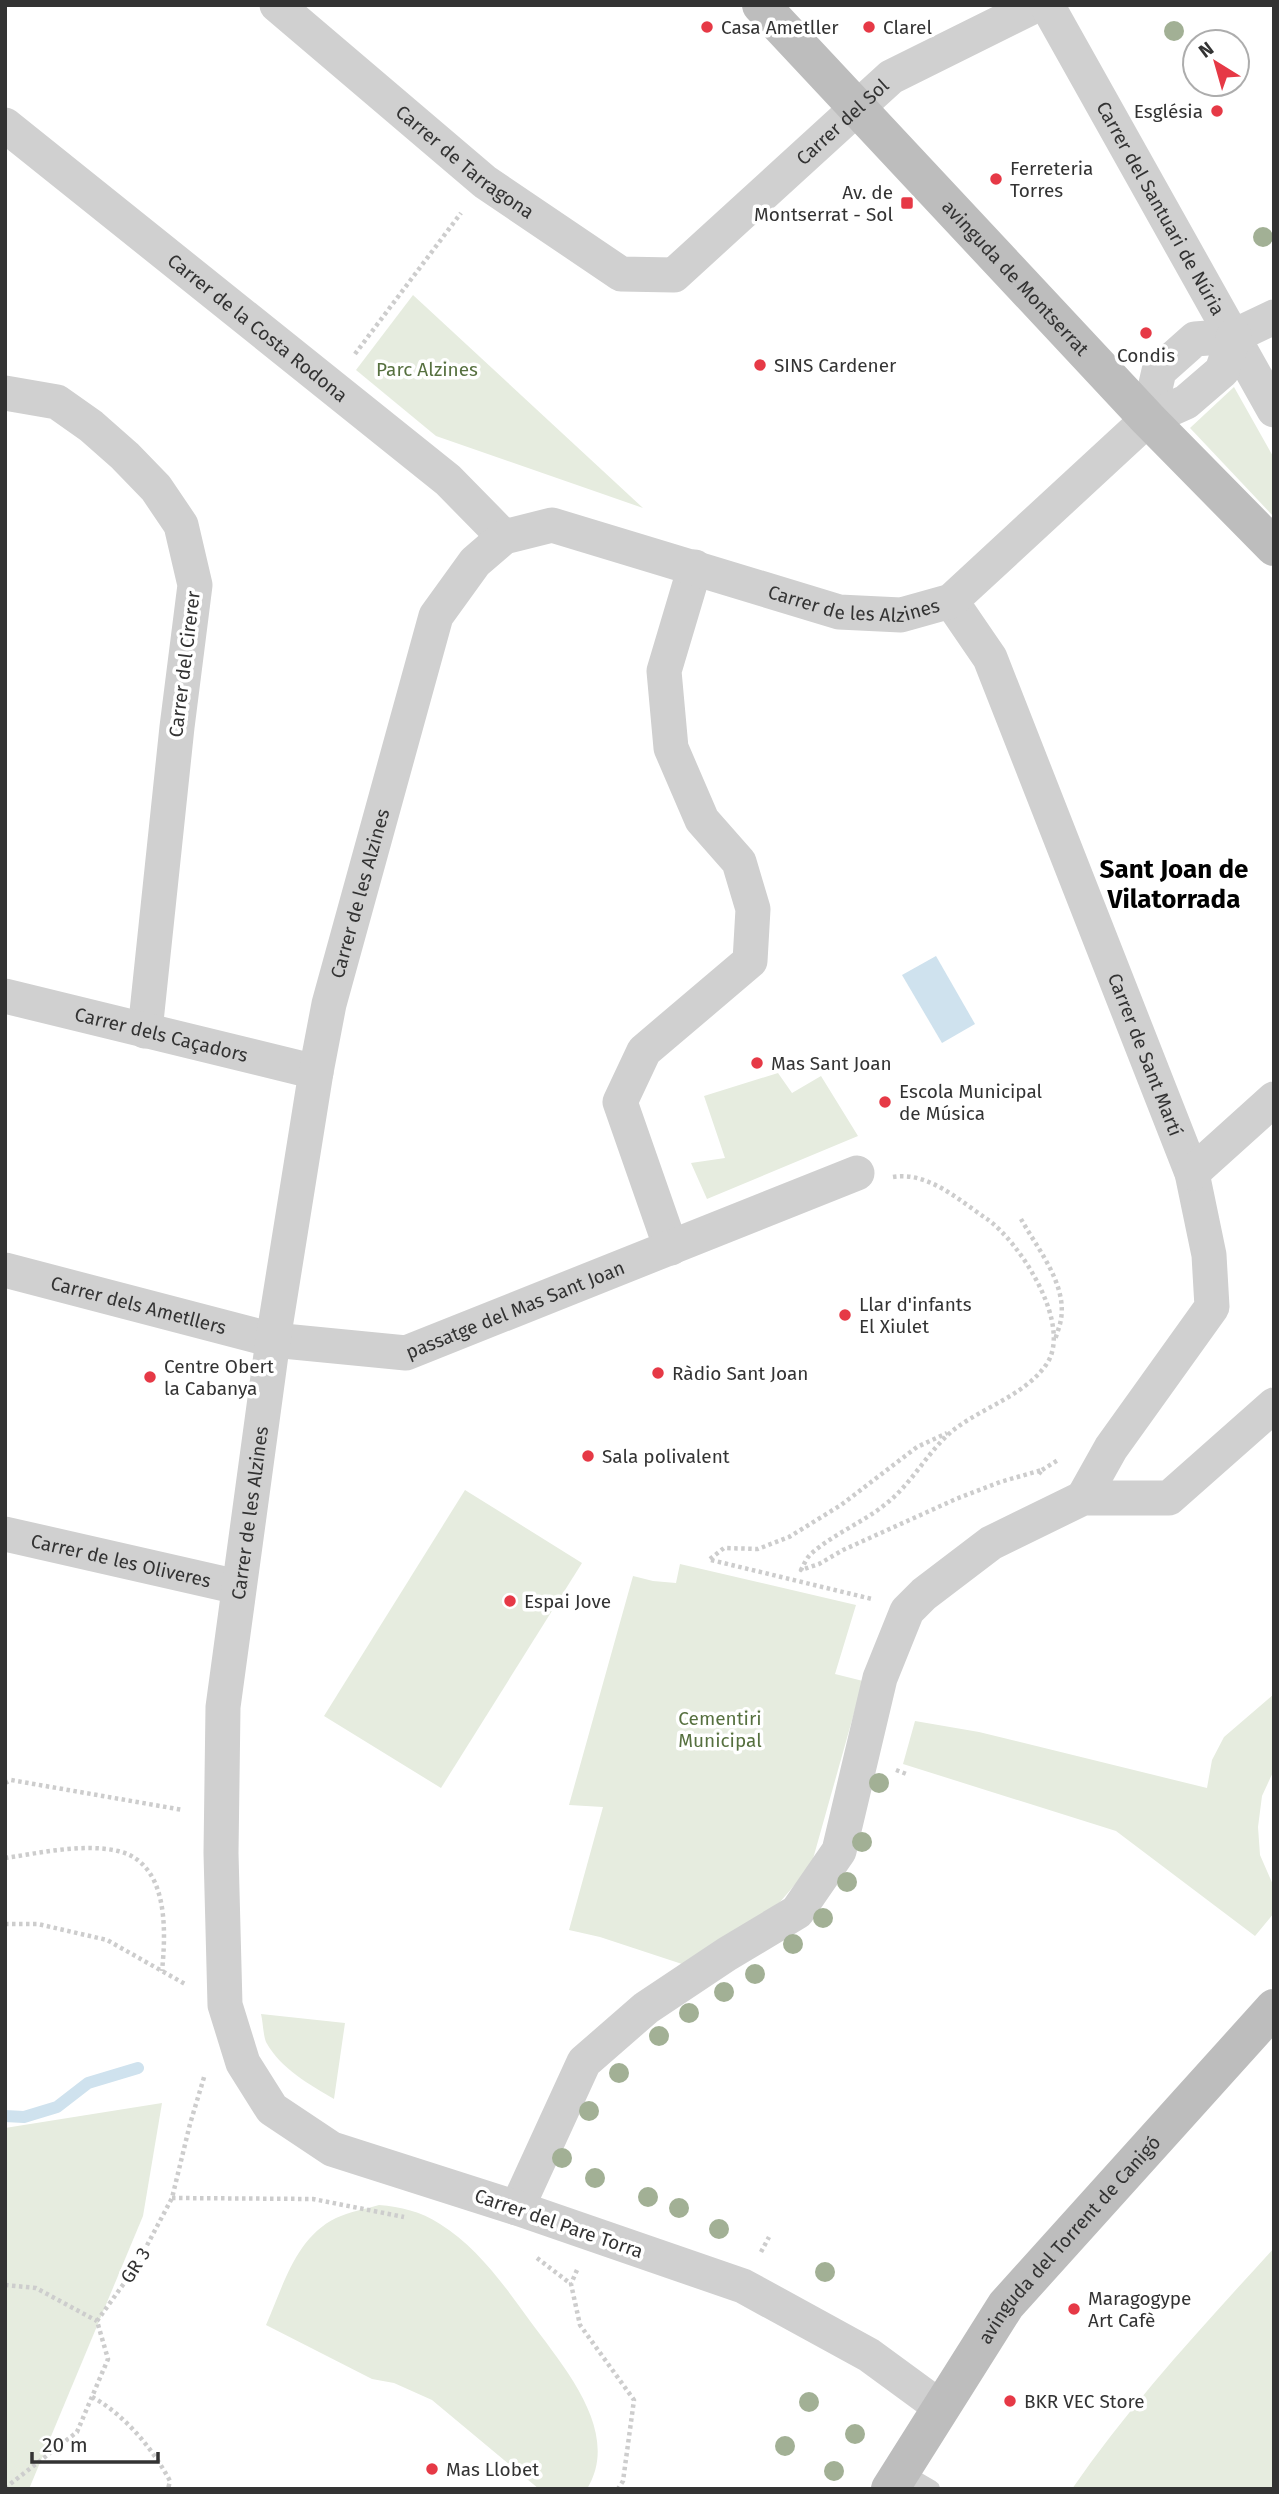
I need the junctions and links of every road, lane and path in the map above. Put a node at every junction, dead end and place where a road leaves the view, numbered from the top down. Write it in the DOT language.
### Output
graph roads {
  1 [pos="761,5"];
  2 [pos="1036,5"];
  3 [pos="1047,5"];
  4 [pos="284,8"];
  5 [pos="856,108"];
  6 [pos="5,125"];
  7 [pos="485,182"];
  8 [pos="674,275"];
  9 [pos="1274,317"];
  10 [pos="1234,336"];
  11 [pos="330,387"];
  12 [pos="5,393"];
  13 [pos="1274,410"];
  14 [pos="1148,419"];
  15 [pos="504,537"];
  16 [pos="1274,547"];
  17 [pos="695,567"];
  18 [pos="951,601"];
  19 [pos="5,996"];
  20 [pos="145,1031"];
  21 [pos="316,1072"];
  22 [pos="1274,1099"];
  23 [pos="857,1173"];
  24 [pos="1192,1173"];
  25 [pos="1021,1219"];
  26 [pos="671,1248"];
  27 [pos="5,1270"];
  28 [pos="273,1340"];
  29 [pos="1054,1341"];
  30 [pos="1274,1405"];
  31 [pos="952,1431"];
  32 [pos="1033,1480"];
  33 [pos="1083,1497"];
  34 [pos="5,1534"];
  35 [pos="800,1570"];
  36 [pos="791,1579"];
  37 [pos="238,1587"];
  38 [pos="907,1611"];
  39 [pos="5,1783"];
  40 [pos="222,1817"];
  41 [pos="5,1858"];
  42 [pos="5,1924"];
  43 [pos="162,1971"];
  44 [pos="225,2005"];
  45 [pos="1274,2008"];
  46 [pos="206,2071"];
  47 [pos="172,2198"];
  48 [pos="517,2208"];
  49 [pos="416,2219"];
  50 [pos="593,2234"];
  51 [pos="528,2252"];
  52 [pos="571,2284"];
  53 [pos="5,2285"];
  54 [pos="97,2321"];
  55 [pos="92,2397"];
  56 [pos="940,2407"];
  57 [pos="907,2483"];
  58 [pos="5,2488"];
  59 [pos="168,2489"];
  60 [pos="618,2489"];
  1 -- 5 [label="street, avinguda de Montserrat"];
  2 -- 5 [label="street, Carrer del Sol"];
  3 -- 10 [label="street, Carrer del Santuari de Núria"];
  4 -- 7 [label="street, Carrer de Tarragona"];
  5 -- 8 [label="street, Carrer del Sol"];
  5 -- 14 [label="street, avinguda de Montserrat"];
  6 -- 11 [label="street, Carrer de la Costa Rodona"];
  7 -- 8 [label="street, Carrer de Tarragona"];
  7 -- 11 [label="path"];
  9 -- 10 [label="street"];
  10 -- 13 [label="street, Carrer del Santuari de Núria"];
  10 -- 14 [label="street, Carrer de les Alzines"];
  11 -- 15 [label="street, Carrer de la Costa Rodona"];
  12 -- 20 [label="street, Carrer del Cirerer"];
  14 -- 16 [label="street, avinguda de Montserrat"];
  14 -- 18 [label="street, Carrer de les Alzines"];
  15 -- 17 [label="street, Carrer de les Alzines"];
  15 -- 21 [label="street, Carrer de les Alzines"];
  17 -- 18 [label="street, Carrer de les Alzines"];
  17 -- 26 [label="street"];
  18 -- 24 [label="street, Carrer de Sant Martí"];
  19 -- 20 [label="street, Carrer dels Caçadors"];
  20 -- 21 [label="street, Carrer dels Caçadors"];
  21 -- 28 [label="street, Carrer de les Alzines"];
  22 -- 24 [label="street"];
  23 -- 26 [label="street, passatge del Mas Sant Joan"];
  23 -- 29 [label="path"];
  24 -- 33 [label="street, Carrer de Sant Martí"];
  25 -- 29 [label="path"];
  26 -- 28 [label="street, passatge del Mas Sant Joan"];
  27 -- 28 [label="street, Carrer dels Ametllers"];
  28 -- 37 [label="street, Carrer de les Alzines"];
  29 -- 31 [label="path"];
  30 -- 33 [label="street"];
  31 -- 35 [label="path"];
  31 -- 36 [label="path"];
  32 -- 35 [label="path"];
  33 -- 38 [label="street"];
  34 -- 37 [label="street, Carrer de les Oliveres"];
  35 -- 36 [label="path"];
  36 -- 38 [label="path"];
  37 -- 40 [label="street, Carrer de les Alzines"];
  38 -- 48 [label="street"];
  39 -- 40 [label="path"];
  40 -- 44 [label="street, Carrer de les Alzines"];
  41 -- 43 [label="path"];
  42 -- 43 [label="path"];
  43 -- 44 [label="path"];
  44 -- 48 [label="street, Carrer del Pare Torra"];
  45 -- 56 [label="street, avinguda del Torrent de Canigó"];
  46 -- 47 [label="path, GR 3"];
  47 -- 49 [label="path"];
  47 -- 54 [label="path, GR 3"];
  48 -- 50 [label="street, Carrer del Pare Torra"];
  50 -- 52 [label="path"];
  50 -- 56 [label="street, Carrer del Pare Torra"];
  51 -- 52 [label="path"];
  52 -- 60 [label="path"];
  53 -- 54 [label="path"];
  54 -- 55 [label="path"];
  55 -- 58 [label="path"];
  55 -- 59 [label="path"];
  56 -- 57 [label="street, avinguda del Torrent de Canigó"];
}
